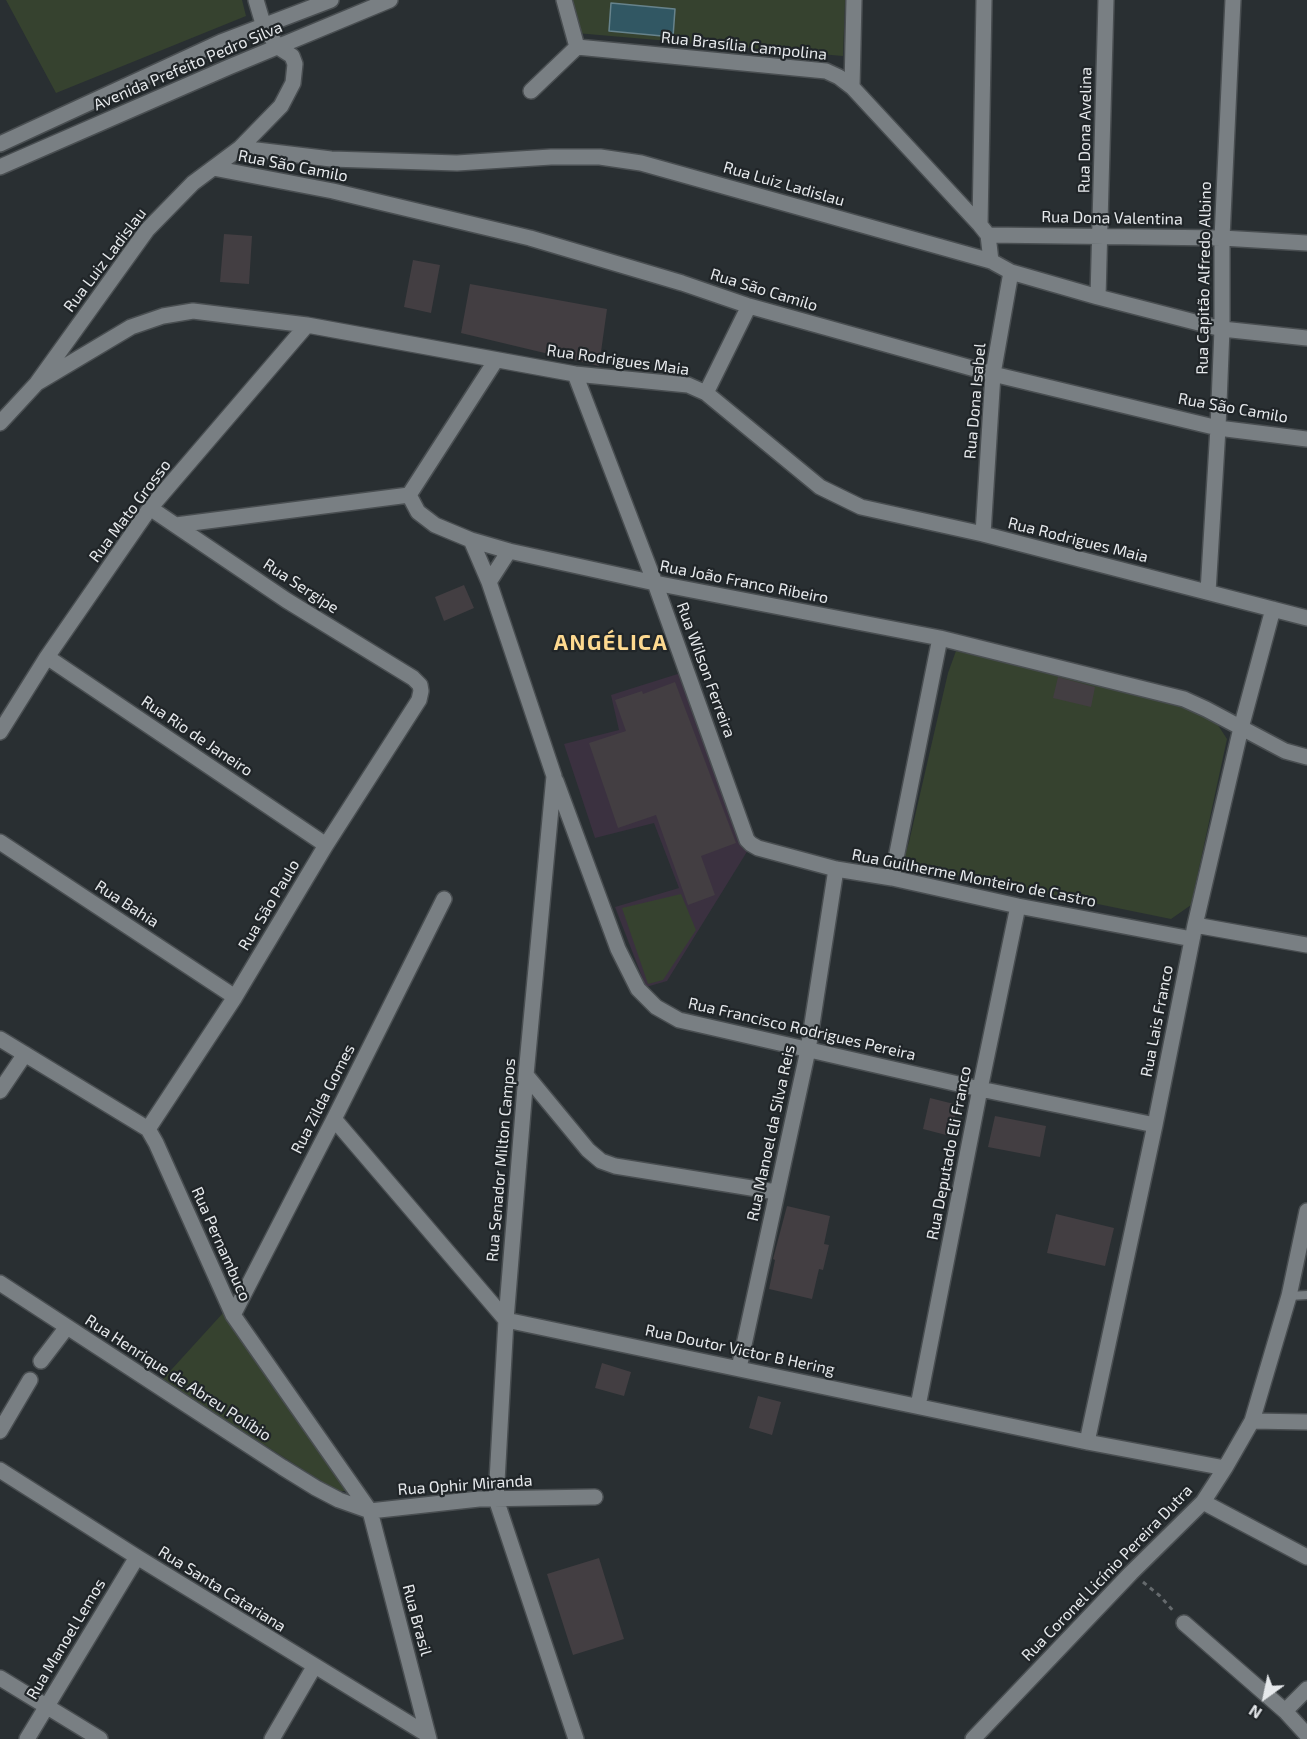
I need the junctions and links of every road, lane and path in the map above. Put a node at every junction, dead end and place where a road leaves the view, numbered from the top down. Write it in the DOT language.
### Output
graph roads {
  1 [pos="256,0"];
  2 [pos="331,0"];
  3 [pos="390,0"];
  4 [pos="564,0"];
  5 [pos="854,0"];
  6 [pos="984,0"];
  7 [pos="1106,0"];
  8 [pos="1233,0"];
  9 [pos="264,27"];
  10 [pos="576,46"];
  11 [pos="278,47"];
  12 [pos="852,87"];
  13 [pos="531,91"];
  14 [pos="0,144"];
  15 [pos="240,148"];
  16 [pos="2,163"];
  17 [pos="213,168"];
  18 [pos="984,230"];
  19 [pos="1100,236"];
  20 [pos="1222,237"];
  21 [pos="1307,243"];
  22 [pos="991,261"];
  23 [pos="1011,272"];
  24 [pos="1098,297"];
  25 [pos="749,306"];
  26 [pos="307,325"];
  27 [pos="1222,329"];
  28 [pos="1307,338"];
  29 [pos="496,360"];
  30 [pos="575,374"];
  31 [pos="993,374"];
  32 [pos="37,383"];
  33 [pos="706,393"];
  34 [pos="0,423"];
  35 [pos="1218,428"];
  36 [pos="1307,438"];
  37 [pos="409,495"];
  38 [pos="150,508"];
  39 [pos="176,525"];
  40 [pos="983,534"];
  41 [pos="471,540"];
  42 [pos="509,550"];
  43 [pos="489,582"];
  44 [pos="655,583"];
  45 [pos="1208,592"];
  46 [pos="1273,609"];
  47 [pos="1307,618"];
  48 [pos="940,638"];
  49 [pos="47,657"];
  50 [pos="419,700"];
  51 [pos="1240,728"];
  52 [pos="0,732"];
  53 [pos="1307,757"];
  54 [pos="554,776"];
  55 [pos="0,842"];
  56 [pos="752,844"];
  57 [pos="326,845"];
  58 [pos="836,869"];
  59 [pos="892,878"];
  60 [pos="444,899"];
  61 [pos="1018,906"];
  62 [pos="1193,932"];
  63 [pos="1307,945"];
  64 [pos="235,997"];
  65 [pos="0,1039"];
  66 [pos="808,1050"];
  67 [pos="25,1054"];
  68 [pos="526,1075"];
  69 [pos="980,1089"];
  70 [pos="0,1091"];
  71 [pos="334,1119"];
  72 [pos="1155,1125"];
  73 [pos="148,1129"];
  74 [pos="776,1192"];
  75 [pos="1307,1211"];
  76 [pos="0,1283"];
  77 [pos="1307,1295"];
  78 [pos="1289,1296"];
  79 [pos="233,1315"];
  80 [pos="507,1320"];
  81 [pos="67,1327"];
  82 [pos="41,1360"];
  83 [pos="739,1368"];
  84 [pos="30,1380"];
  85 [pos="918,1406"];
  86 [pos="1252,1421"];
  87 [pos="1307,1422"];
  88 [pos="0,1431"];
  89 [pos="1087,1442"];
  90 [pos="1225,1468"];
  91 [pos="0,1470"];
  92 [pos="596,1497"];
  93 [pos="496,1499"];
  94 [pos="339,1500"];
  95 [pos="1203,1502"];
  96 [pos="370,1511"];
  97 [pos="136,1557"];
  98 [pos="1307,1557"];
  99 [pos="1131,1573"];
  100 [pos="1184,1623"];
  101 [pos="314,1667"];
  102 [pos="0,1678"];
  103 [pos="1307,1689"];
  104 [pos="46,1706"];
  105 [pos="1285,1711"];
  106 [pos="1307,1735"];
  107 [pos="429,1737"];
  108 [pos="27,1739"];
  109 [pos="100,1739"];
  110 [pos="272,1739"];
  111 [pos="576,1739"];
  112 [pos="973,1739"];
  1 -- 9 [label="street"];
  2 -- 9 [label="street, Avenida Prefeito Pedro Silva"];
  3 -- 11 [label="street, Avenida Prefeito Pedro Silva"];
  4 -- 10 [label="street"];
  5 -- 12 [label="street"];
  6 -- 18 [label="street"];
  7 -- 19 [label="street, Rua Dona Avelina"];
  8 -- 20 [label="street, Rua Capitão Alfredo Albino"];
  9 -- 11 [label="street"];
  9 -- 14 [label="street, Avenida Prefeito Pedro Silva"];
  10 -- 12 [label="street, Rua Brasília Campolina"];
  10 -- 13 [label="street"];
  11 -- 15 [label="street, Rua Luiz Ladislau"];
  11 -- 16 [label="street, Avenida Prefeito Pedro Silva"];
  12 -- 18 [label="street, Rua Brasília Campolina"];
  15 -- 17 [label="street, Rua Luiz Ladislau"];
  15 -- 22 [label="street, Rua Luiz Ladislau"];
  17 -- 25 [label="street, Rua São Camilo"];
  17 -- 32 [label="street, Rua Luiz Ladislau"];
  18 -- 19 [label="street, Rua Dona Valentina"];
  18 -- 22 [label="street"];
  19 -- 20 [label="street, Rua Dona Valentina"];
  19 -- 24 [label="street, Rua Dona Avelina"];
  20 -- 21 [label="street, Rua Dona Valentina"];
  20 -- 27 [label="street, Rua Capitão Alfredo Albino"];
  22 -- 23 [label="street, Rua Luiz Ladislau"];
  23 -- 24 [label="street, Rua Luiz Ladislau"];
  23 -- 31 [label="street, Rua Dona Isabel"];
  24 -- 27 [label="street, Rua Luiz Ladislau"];
  25 -- 31 [label="street, Rua São Camilo"];
  25 -- 33 [label="street"];
  26 -- 29 [label="street, Rua Rodrigues Maia"];
  26 -- 32 [label="street, Rua Rodrigues Maia"];
  26 -- 38 [label="street, Rua Mato Grosso"];
  27 -- 28 [label="street, Rua Luiz Ladislau"];
  27 -- 35 [label="street, Rua Capitão Alfredo Albino"];
  29 -- 30 [label="street, Rua Rodrigues Maia"];
  29 -- 37 [label="street"];
  30 -- 33 [label="street, Rua Rodrigues Maia"];
  30 -- 44 [label="street, Rua Wilson Ferreira"];
  31 -- 35 [label="street, Rua São Camilo"];
  31 -- 40 [label="street, Rua Dona Isabel"];
  32 -- 34 [label="street"];
  33 -- 40 [label="street, Rua Rodrigues Maia"];
  35 -- 36 [label="street, Rua São Camilo"];
  35 -- 45 [label="street, Rua Capitão Alfredo Albino"];
  37 -- 39 [label="street"];
  37 -- 41 [label="street, Rua João Franco Ribeiro"];
  38 -- 39 [label="street, Rua Sergipe"];
  38 -- 49 [label="street, Rua Mato Grosso"];
  39 -- 50 [label="street, Rua Sergipe"];
  40 -- 45 [label="street, Rua Rodrigues Maia"];
  41 -- 42 [label="street, Rua João Franco Ribeiro"];
  41 -- 43 [label="street, Rua Senador Milton Campos"];
  42 -- 43 [label="street"];
  42 -- 44 [label="street, Rua João Franco Ribeiro"];
  43 -- 54 [label="street, Rua Senador Milton Campos"];
  44 -- 48 [label="street, Rua João Franco Ribeiro"];
  44 -- 56 [label="street, Rua Wilson Ferreira"];
  45 -- 46 [label="street, Rua Rodrigues Maia"];
  46 -- 47 [label="street, Rua Rodrigues Maia"];
  46 -- 51 [label="street, Rua Lais Franco"];
  48 -- 51 [label="street, Rua João Franco Ribeiro"];
  48 -- 59 [label="street"];
  49 -- 52 [label="street, Rua Mato Grosso"];
  49 -- 57 [label="street, Rua Rio de Janeiro"];
  50 -- 57 [label="street, Rua São Paulo"];
  51 -- 53 [label="street, Rua João Franco Ribeiro"];
  51 -- 62 [label="street, Rua Lais Franco"];
  54 -- 66 [label="street, Rua Francisco Rodrigues Pereira"];
  54 -- 68 [label="street, Rua Senador Milton Campos"];
  55 -- 64 [label="street, Rua Bahia"];
  56 -- 58 [label="street, Rua Guilherme Monteiro de Castro"];
  57 -- 64 [label="street, Rua São Paulo"];
  58 -- 59 [label="street, Rua Guilherme Monteiro de Castro"];
  58 -- 66 [label="street, Rua Manoel da Silva Reis"];
  59 -- 61 [label="street, Rua Guilherme Monteiro de Castro"];
  60 -- 71 [label="street, Rua Zilda Gomes"];
  61 -- 62 [label="street, Rua Guilherme Monteiro de Castro"];
  61 -- 69 [label="street, Rua Deputado Eli Franco"];
  62 -- 63 [label="street, Rua Guilherme Monteiro de Castro"];
  62 -- 72 [label="street, Rua Lais Franco"];
  64 -- 73 [label="street, Rua São Paulo"];
  65 -- 67 [label="street"];
  66 -- 69 [label="street, Rua Francisco Rodrigues Pereira"];
  66 -- 74 [label="street, Rua Manoel da Silva Reis"];
  67 -- 70 [label="street"];
  67 -- 73 [label="street"];
  68 -- 74 [label="street"];
  68 -- 80 [label="street, Rua Senador Milton Campos"];
  69 -- 72 [label="street, Rua Francisco Rodrigues Pereira"];
  69 -- 85 [label="street, Rua Deputado Eli Franco"];
  71 -- 79 [label="street, Rua Zilda Gomes"];
  71 -- 80 [label="street"];
  72 -- 89 [label="street, Rua Lais Franco"];
  73 -- 79 [label="street, Rua Pernambuco"];
  74 -- 83 [label="street, Rua Manoel da Silva Reis"];
  75 -- 78 [label="street, Rua Coronel Licínio Pereira Dutra"];
  76 -- 81 [label="street, Rua Henrique de Abreu Políbio"];
  77 -- 78 [label="lane"];
  78 -- 86 [label="street, Rua Coronel Licínio Pereira Dutra"];
  79 -- 96 [label="street, Rua Pernambuco"];
  80 -- 83 [label="street, Rua Doutor Victor B Hering"];
  80 -- 93 [label="street, Rua Senador Milton Campos"];
  81 -- 82 [label="street"];
  81 -- 94 [label="street, Rua Henrique de Abreu Políbio"];
  83 -- 85 [label="street, Rua Doutor Victor B Hering"];
  84 -- 88 [label="street"];
  85 -- 89 [label="street, Rua Doutor Victor B Hering"];
  86 -- 87 [label="street"];
  86 -- 90 [label="street, Rua Coronel Licínio Pereira Dutra"];
  89 -- 90 [label="street, Rua Doutor Victor B Hering"];
  90 -- 95 [label="street, Rua Coronel Licínio Pereira Dutra"];
  91 -- 97 [label="street, Rua Santa Catariana"];
  92 -- 93 [label="street, Rua Ophir Miranda"];
  93 -- 96 [label="street, Rua Ophir Miranda"];
  93 -- 111 [label="street, Rua Senador Milton Campos"];
  94 -- 96 [label="street, Rua Ophir Miranda"];
  95 -- 98 [label="street"];
  95 -- 99 [label="street, Rua Coronel Licínio Pereira Dutra"];
  96 -- 107 [label="street, Rua Brasil"];
  97 -- 101 [label="street, Rua Santa Catariana"];
  97 -- 104 [label="street, Rua Manoel Lemos"];
  99 -- 100 [label="path"];
  99 -- 112 [label="street, Rua Coronel Licínio Pereira Dutra"];
  100 -- 105 [label="street"];
  101 -- 107 [label="street, Rua Santa Catariana"];
  101 -- 110 [label="street"];
  102 -- 104 [label="street"];
  103 -- 105 [label="street"];
  104 -- 108 [label="street, Rua Manoel Lemos"];
  104 -- 109 [label="street"];
  105 -- 106 [label="street"];
}
